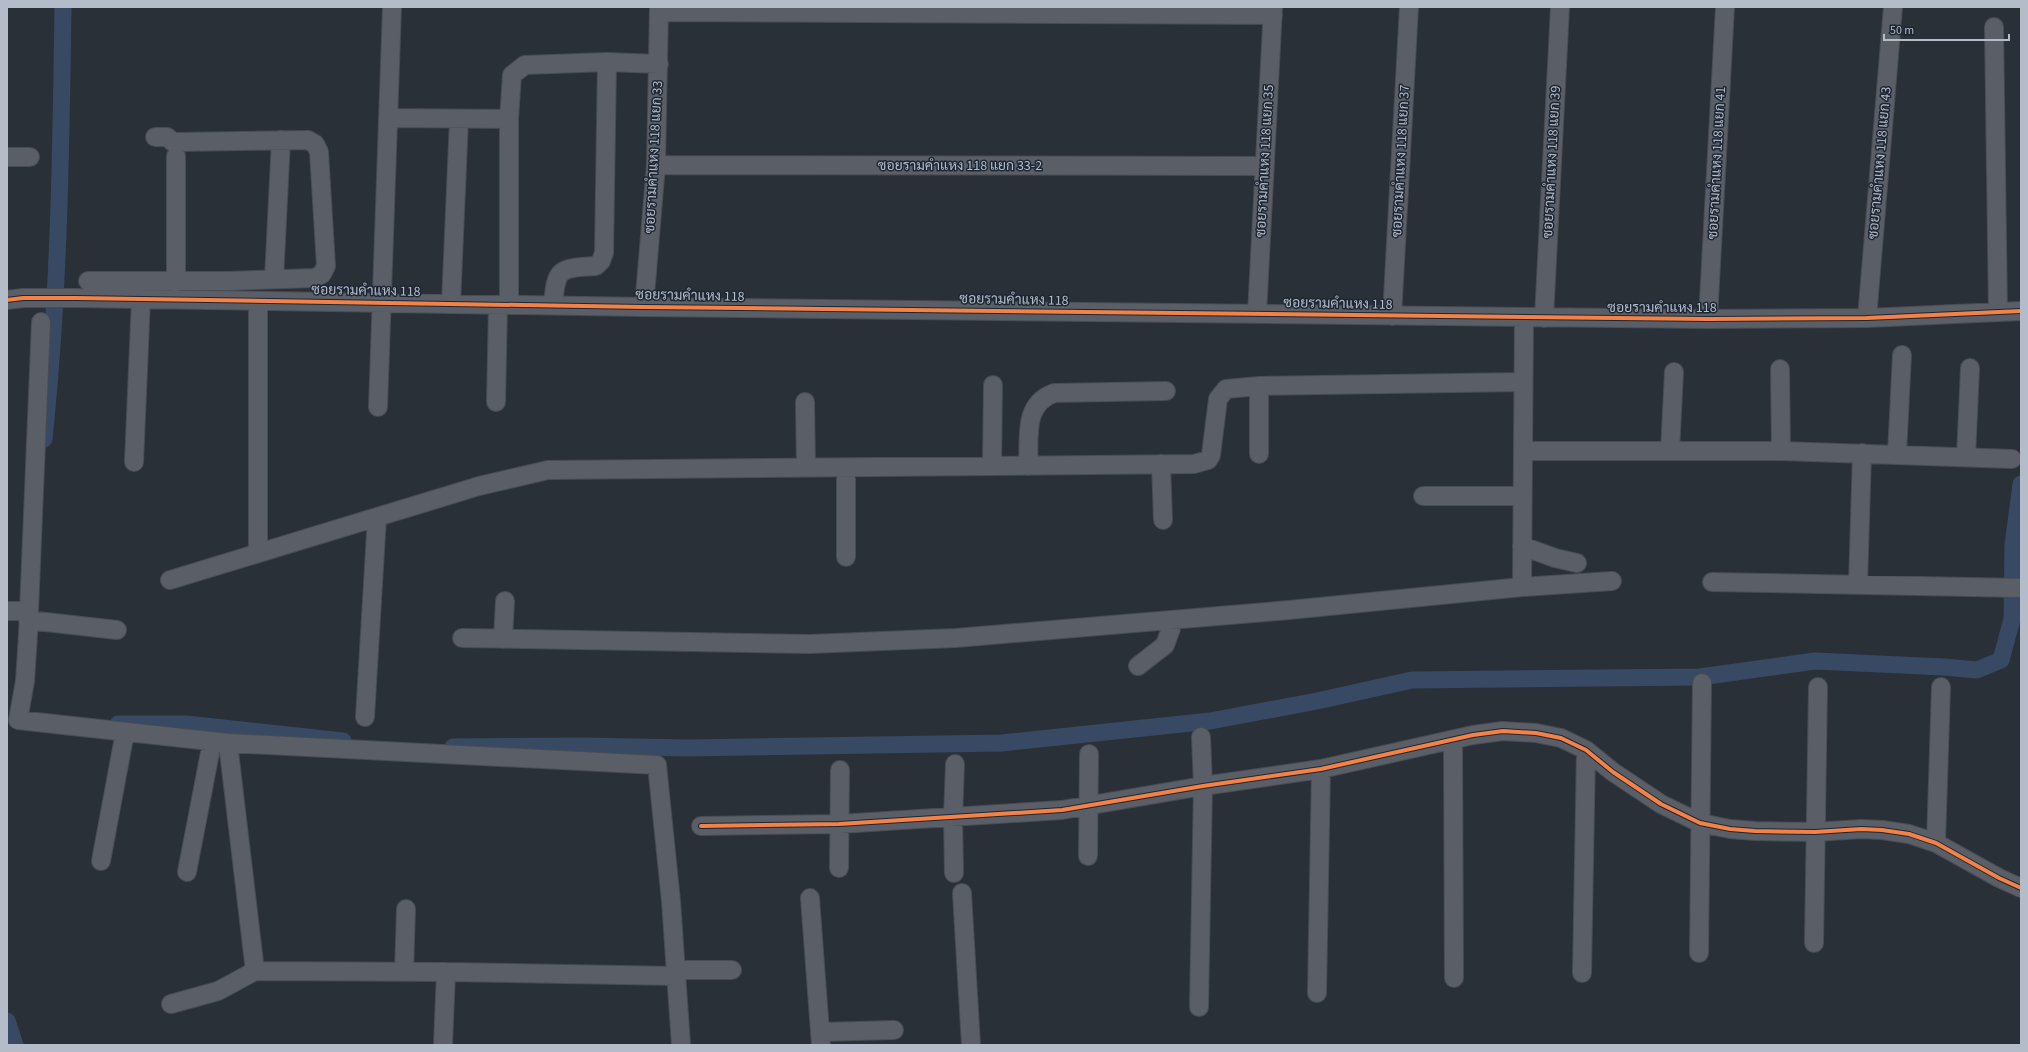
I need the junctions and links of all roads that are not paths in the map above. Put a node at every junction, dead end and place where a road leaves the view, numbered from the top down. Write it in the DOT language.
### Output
graph roads {
  1 [pos="392,7"];
  2 [pos="1409,7"];
  3 [pos="1560,7"];
  4 [pos="1725,7"];
  5 [pos="1893,7"];
  6 [pos="659,10"];
  7 [pos="1273,11"];
  8 [pos="1994,27"];
  9 [pos="606,62"];
  10 [pos="659,64"];
  11 [pos="388,118"];
  12 [pos="459,119"];
  13 [pos="509,119"];
  14 [pos="154,137"];
  15 [pos="281,140"];
  16 [pos="176,156"];
  17 [pos="7,157"];
  18 [pos="30,158"];
  19 [pos="656,165"];
  20 [pos="1264,166"];
  21 [pos="274,279"];
  22 [pos="88,281"];
  23 [pos="228,281"];
  24 [pos="176,282"];
  25 [pos="141,299"];
  26 [pos="7,300"];
  27 [pos="228,300"];
  28 [pos="258,301"];
  29 [pos="382,303"];
  30 [pos="451,304"];
  31 [pos="503,305"];
  32 [pos="553,305"];
  33 [pos="644,307"];
  34 [pos="2021,311"];
  35 [pos="1998,312"];
  36 [pos="1257,314"];
  37 [pos="1392,316"];
  38 [pos="1524,318"];
  39 [pos="1544,318"];
  40 [pos="1867,318"];
  41 [pos="1708,320"];
  42 [pos="41,322"];
  43 [pos="1902,355"];
  44 [pos="1970,368"];
  45 [pos="1780,369"];
  46 [pos="1674,372"];
  47 [pos="1522,382"];
  48 [pos="993,385"];
  49 [pos="1259,386"];
  50 [pos="1166,391"];
  51 [pos="496,402"];
  52 [pos="805,402"];
  53 [pos="378,407"];
  54 [pos="1523,451"];
  55 [pos="1670,451"];
  56 [pos="1781,451"];
  57 [pos="1862,452"];
  58 [pos="1259,454"];
  59 [pos="1897,454"];
  60 [pos="1966,457"];
  61 [pos="2012,459"];
  62 [pos="134,462"];
  63 [pos="1161,464"];
  64 [pos="992,466"];
  65 [pos="1028,466"];
  66 [pos="806,468"];
  67 [pos="846,468"];
  68 [pos="1423,496"];
  69 [pos="1522,496"];
  70 [pos="377,517"];
  71 [pos="1163,520"];
  72 [pos="1522,546"];
  73 [pos="258,552"];
  74 [pos="846,557"];
  75 [pos="1577,564"];
  76 [pos="170,580"];
  77 [pos="1612,581"];
  78 [pos="1712,582"];
  79 [pos="1858,584"];
  80 [pos="1522,587"];
  81 [pos="2012,588"];
  82 [pos="504,600"];
  83 [pos="7,612"];
  84 [pos="28,616"];
  85 [pos="1174,620"];
  86 [pos="117,630"];
  87 [pos="462,638"];
  88 [pos="503,639"];
  89 [pos="1138,666"];
  90 [pos="1702,683"];
  91 [pos="1818,687"];
  92 [pos="1941,687"];
  93 [pos="365,717"];
  94 [pos="125,732"];
  95 [pos="1201,737"];
  96 [pos="1453,740"];
  97 [pos="220,742"];
  98 [pos="1586,750"];
  99 [pos="1090,754"];
  100 [pos="955,764"];
  101 [pos="1321,769"];
  102 [pos="840,770"];
  103 [pos="1203,786"];
  104 [pos="1090,806"];
  105 [pos="953,818"];
  106 [pos="1700,823"];
  107 [pos="838,824"];
  108 [pos="701,826"];
  109 [pos="1815,832"];
  110 [pos="1936,843"];
  111 [pos="1088,856"];
  112 [pos="101,861"];
  113 [pos="840,868"];
  114 [pos="187,872"];
  115 [pos="954,873"];
  116 [pos="2021,888"];
  117 [pos="962,893"];
  118 [pos="810,898"];
  119 [pos="406,909"];
  120 [pos="1814,943"];
  121 [pos="1699,953"];
  122 [pos="732,970"];
  123 [pos="255,971"];
  124 [pos="404,972"];
  125 [pos="446,972"];
  126 [pos="677,973"];
  127 [pos="1582,973"];
  128 [pos="1454,978"];
  129 [pos="1318,992"];
  130 [pos="171,1004"];
  131 [pos="1199,1007"];
  132 [pos="894,1030"];
  133 [pos="820,1038"];
  134 [pos="443,1045"];
  135 [pos="681,1045"];
  136 [pos="971,1045"];
  1 -- 11 [label="street"];
  2 -- 37 [label="street, ซอยรามคำแหง 118 แยก 37"];
  3 -- 39 [label="street, ซอยรามคำแหง 118 แยก 39"];
  4 -- 41 [label="street, ซอยรามคำแหง 118 แยก 41"];
  5 -- 40 [label="street, ซอยรามคำแหง 118 แยก 43"];
  6 -- 7 [label="street"];
  6 -- 10 [label="street, ซอยรามคำแหง 118 แยก 33"];
  7 -- 20 [label="street, ซอยรามคำแหง 118 แยก 35"];
  8 -- 35 [label="street"];
  9 -- 10 [label="street"];
  9 -- 13 [label="street"];
  9 -- 32 [label="street"];
  10 -- 19 [label="street, ซอยรามคำแหง 118 แยก 33"];
  11 -- 12 [label="street"];
  11 -- 29 [label="street"];
  12 -- 13 [label="street"];
  12 -- 30 [label="street"];
  13 -- 31 [label="street"];
  14 -- 15 [label="street"];
  15 -- 21 [label="street"];
  15 -- 21 [label="street"];
  16 -- 24 [label="street"];
  17 -- 18 [label="street"];
  19 -- 20 [label="street, ซอยรามคำแหง 118 แยก 33-2"];
  19 -- 33 [label="street, ซอยรามคำแหง 118 แยก 33"];
  20 -- 36 [label="street, ซอยรามคำแหง 118 แยก 35"];
  21 -- 23 [label="street"];
  22 -- 24 [label="street"];
  23 -- 24 [label="street"];
  23 -- 27 [label="street"];
  25 -- 26 [label="street, ซอยรามคำแหง 118"];
  25 -- 27 [label="street, ซอยรามคำแหง 118"];
  25 -- 62 [label="street"];
  27 -- 28 [label="street, ซอยรามคำแหง 118"];
  28 -- 29 [label="street, ซอยรามคำแหง 118"];
  28 -- 73 [label="street"];
  29 -- 30 [label="street, ซอยรามคำแหง 118"];
  29 -- 53 [label="street"];
  30 -- 31 [label="street, ซอยรามคำแหง 118"];
  31 -- 32 [label="street, ซอยรามคำแหง 118"];
  31 -- 51 [label="street"];
  32 -- 33 [label="street, ซอยรามคำแหง 118"];
  33 -- 36 [label="street, ซอยรามคำแหง 118"];
  34 -- 35 [label="street, ซอยรามคำแหง 118"];
  35 -- 40 [label="street, ซอยรามคำแหง 118"];
  36 -- 37 [label="street, ซอยรามคำแหง 118"];
  37 -- 38 [label="street, ซอยรามคำแหง 118"];
  38 -- 39 [label="street, ซอยรามคำแหง 118"];
  38 -- 47 [label="street"];
  39 -- 41 [label="street, ซอยรามคำแหง 118"];
  40 -- 41 [label="street, ซอยรามคำแหง 118"];
  42 -- 84 [label="street"];
  43 -- 59 [label="street"];
  44 -- 60 [label="street"];
  45 -- 56 [label="street"];
  46 -- 55 [label="street"];
  47 -- 49 [label="street"];
  47 -- 54 [label="street"];
  48 -- 64 [label="street"];
  49 -- 58 [label="street"];
  49 -- 63 [label="street"];
  50 -- 65 [label="street"];
  52 -- 66 [label="street"];
  54 -- 55 [label="street"];
  54 -- 69 [label="street"];
  55 -- 56 [label="street"];
  56 -- 57 [label="street"];
  57 -- 59 [label="street"];
  57 -- 79 [label="street"];
  59 -- 60 [label="street"];
  60 -- 61 [label="street"];
  63 -- 65 [label="street"];
  63 -- 71 [label="street"];
  64 -- 65 [label="street"];
  64 -- 67 [label="street"];
  66 -- 67 [label="street"];
  66 -- 70 [label="street"];
  67 -- 74 [label="street"];
  68 -- 69 [label="street"];
  69 -- 72 [label="street"];
  70 -- 73 [label="street"];
  70 -- 93 [label="street"];
  72 -- 75 [label="street"];
  72 -- 80 [label="street"];
  73 -- 76 [label="street"];
  77 -- 80 [label="street"];
  78 -- 79 [label="street"];
  79 -- 81 [label="street"];
  80 -- 85 [label="street"];
  82 -- 88 [label="street"];
  83 -- 84 [label="street"];
  84 -- 86 [label="street"];
  84 -- 94 [label="street"];
  85 -- 88 [label="street"];
  85 -- 89 [label="street"];
  87 -- 88 [label="street"];
  90 -- 106 [label="street"];
  91 -- 109 [label="street"];
  92 -- 110 [label="street"];
  94 -- 97 [label="street"];
  94 -- 112 [label="street"];
  95 -- 103 [label="street"];
  96 -- 98 [label="street"];
  96 -- 101 [label="street"];
  96 -- 128 [label="street"];
  97 -- 114 [label="street"];
  97 -- 123 [label="street"];
  97 -- 126 [label="street"];
  98 -- 106 [label="street"];
  98 -- 127 [label="street"];
  99 -- 104 [label="street"];
  100 -- 105 [label="street"];
  101 -- 103 [label="street"];
  101 -- 129 [label="street"];
  102 -- 107 [label="street"];
  103 -- 104 [label="street"];
  103 -- 131 [label="street"];
  104 -- 105 [label="street"];
  104 -- 111 [label="street"];
  105 -- 107 [label="street"];
  105 -- 115 [label="street"];
  106 -- 109 [label="street"];
  106 -- 121 [label="street"];
  107 -- 108 [label="street"];
  107 -- 113 [label="street"];
  109 -- 110 [label="street"];
  109 -- 120 [label="street"];
  110 -- 116 [label="street"];
  117 -- 136 [label="street"];
  118 -- 133 [label="street"];
  119 -- 124 [label="street"];
  122 -- 126 [label="street"];
  123 -- 124 [label="street"];
  123 -- 130 [label="street"];
  124 -- 125 [label="street"];
  125 -- 126 [label="street"];
  125 -- 134 [label="street"];
  126 -- 135 [label="street"];
  132 -- 133 [label="street"];
}
